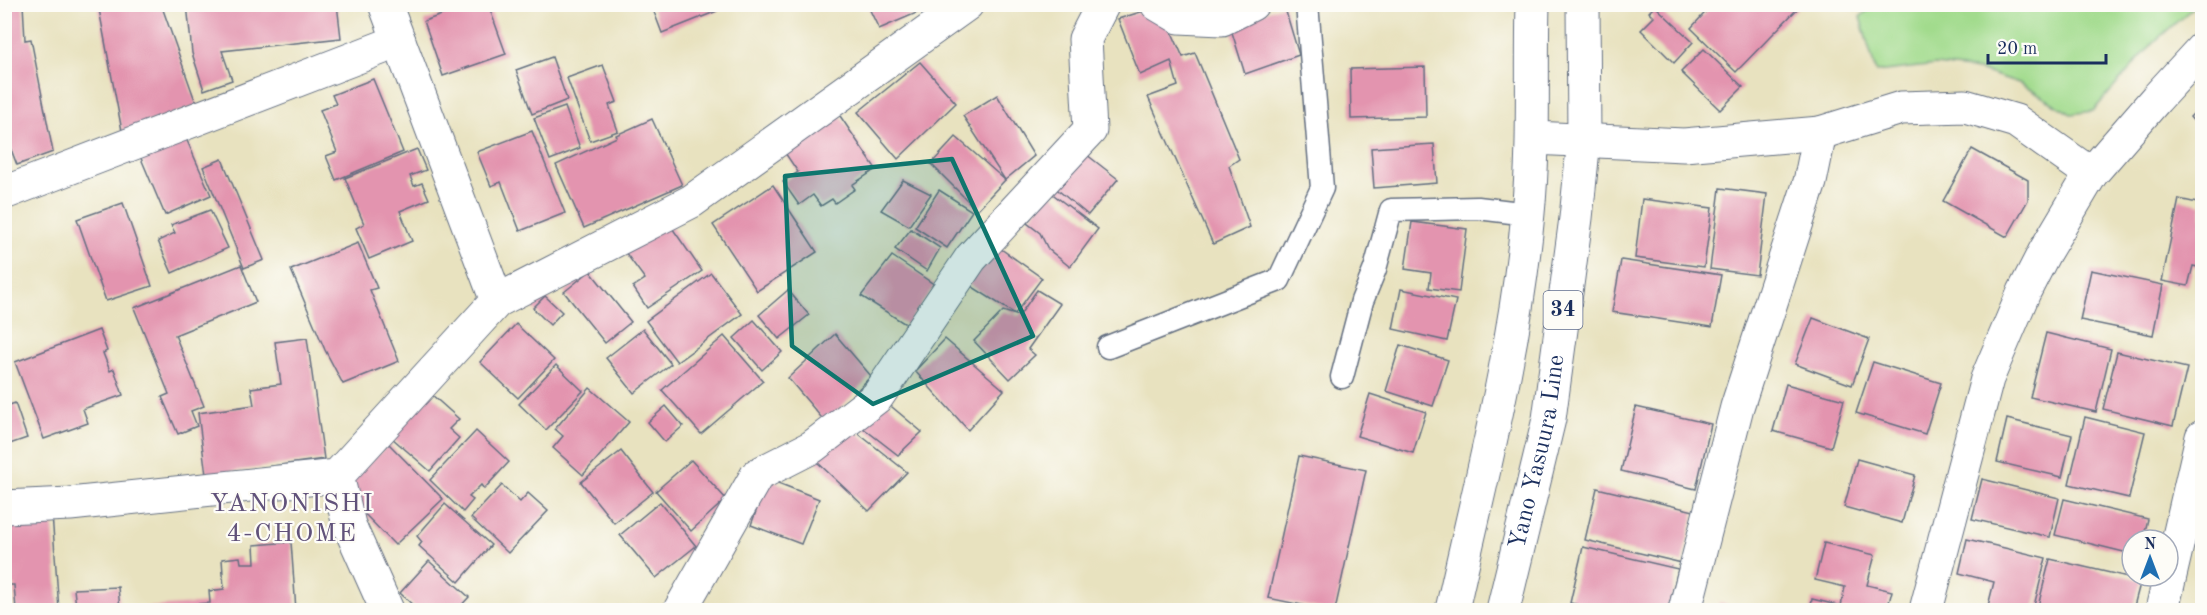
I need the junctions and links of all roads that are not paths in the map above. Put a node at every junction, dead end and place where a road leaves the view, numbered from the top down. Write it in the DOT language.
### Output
graph roads {
  1 [pos="385,4"];
  2 [pos="967,4"];
  3 [pos="1103,4"];
  4 [pos="1157,4"];
  5 [pos="1252,4"];
  6 [pos="1307,4"];
  7 [pos="1533,4"];
  8 [pos="1583,4"];
  9 [pos="399,41"];
  10 [pos="2202,50"];
  11 [pos="1820,133"];
  12 [pos="1533,138"];
  13 [pos="1584,139"];
  14 [pos="2091,174"];
  15 [pos="4,193"];
  16 [pos="1528,214"];
  17 [pos="497,301"];
  18 [pos="1108,347"];
  19 [pos="1342,377"];
  20 [pos="2201,446"];
  21 [pos="337,476"];
  22 [pos="4,507"];
  23 [pos="387,610"];
  24 [pos="680,610"];
  25 [pos="1452,610"];
  26 [pos="1503,610"];
  27 [pos="1685,610"];
  28 [pos="1926,610"];
  29 [pos="2162,610"];
  1 -- 9 [label="street"];
  2 -- 17 [label="street"];
  3 -- 24 [label="street"];
  4 -- 5 [label="street"];
  6 -- 18 [label="lane"];
  7 -- 12 [label="street, Yano Yasuura Line / 34"];
  8 -- 13 [label="street, Yano Yasuura Line / 34"];
  9 -- 15 [label="street"];
  9 -- 17 [label="street"];
  10 -- 14 [label="street"];
  11 -- 13 [label="street"];
  11 -- 14 [label="street"];
  11 -- 27 [label="street"];
  12 -- 13 [label="street"];
  12 -- 16 [label="street, Yano Yasuura Line / 34"];
  13 -- 26 [label="street, Yano Yasuura Line / 34"];
  14 -- 28 [label="street"];
  16 -- 19 [label="lane"];
  16 -- 25 [label="street, Yano Yasuura Line / 34"];
  17 -- 21 [label="street"];
  20 -- 29 [label="street"];
  21 -- 22 [label="street"];
  21 -- 23 [label="street"];
}
